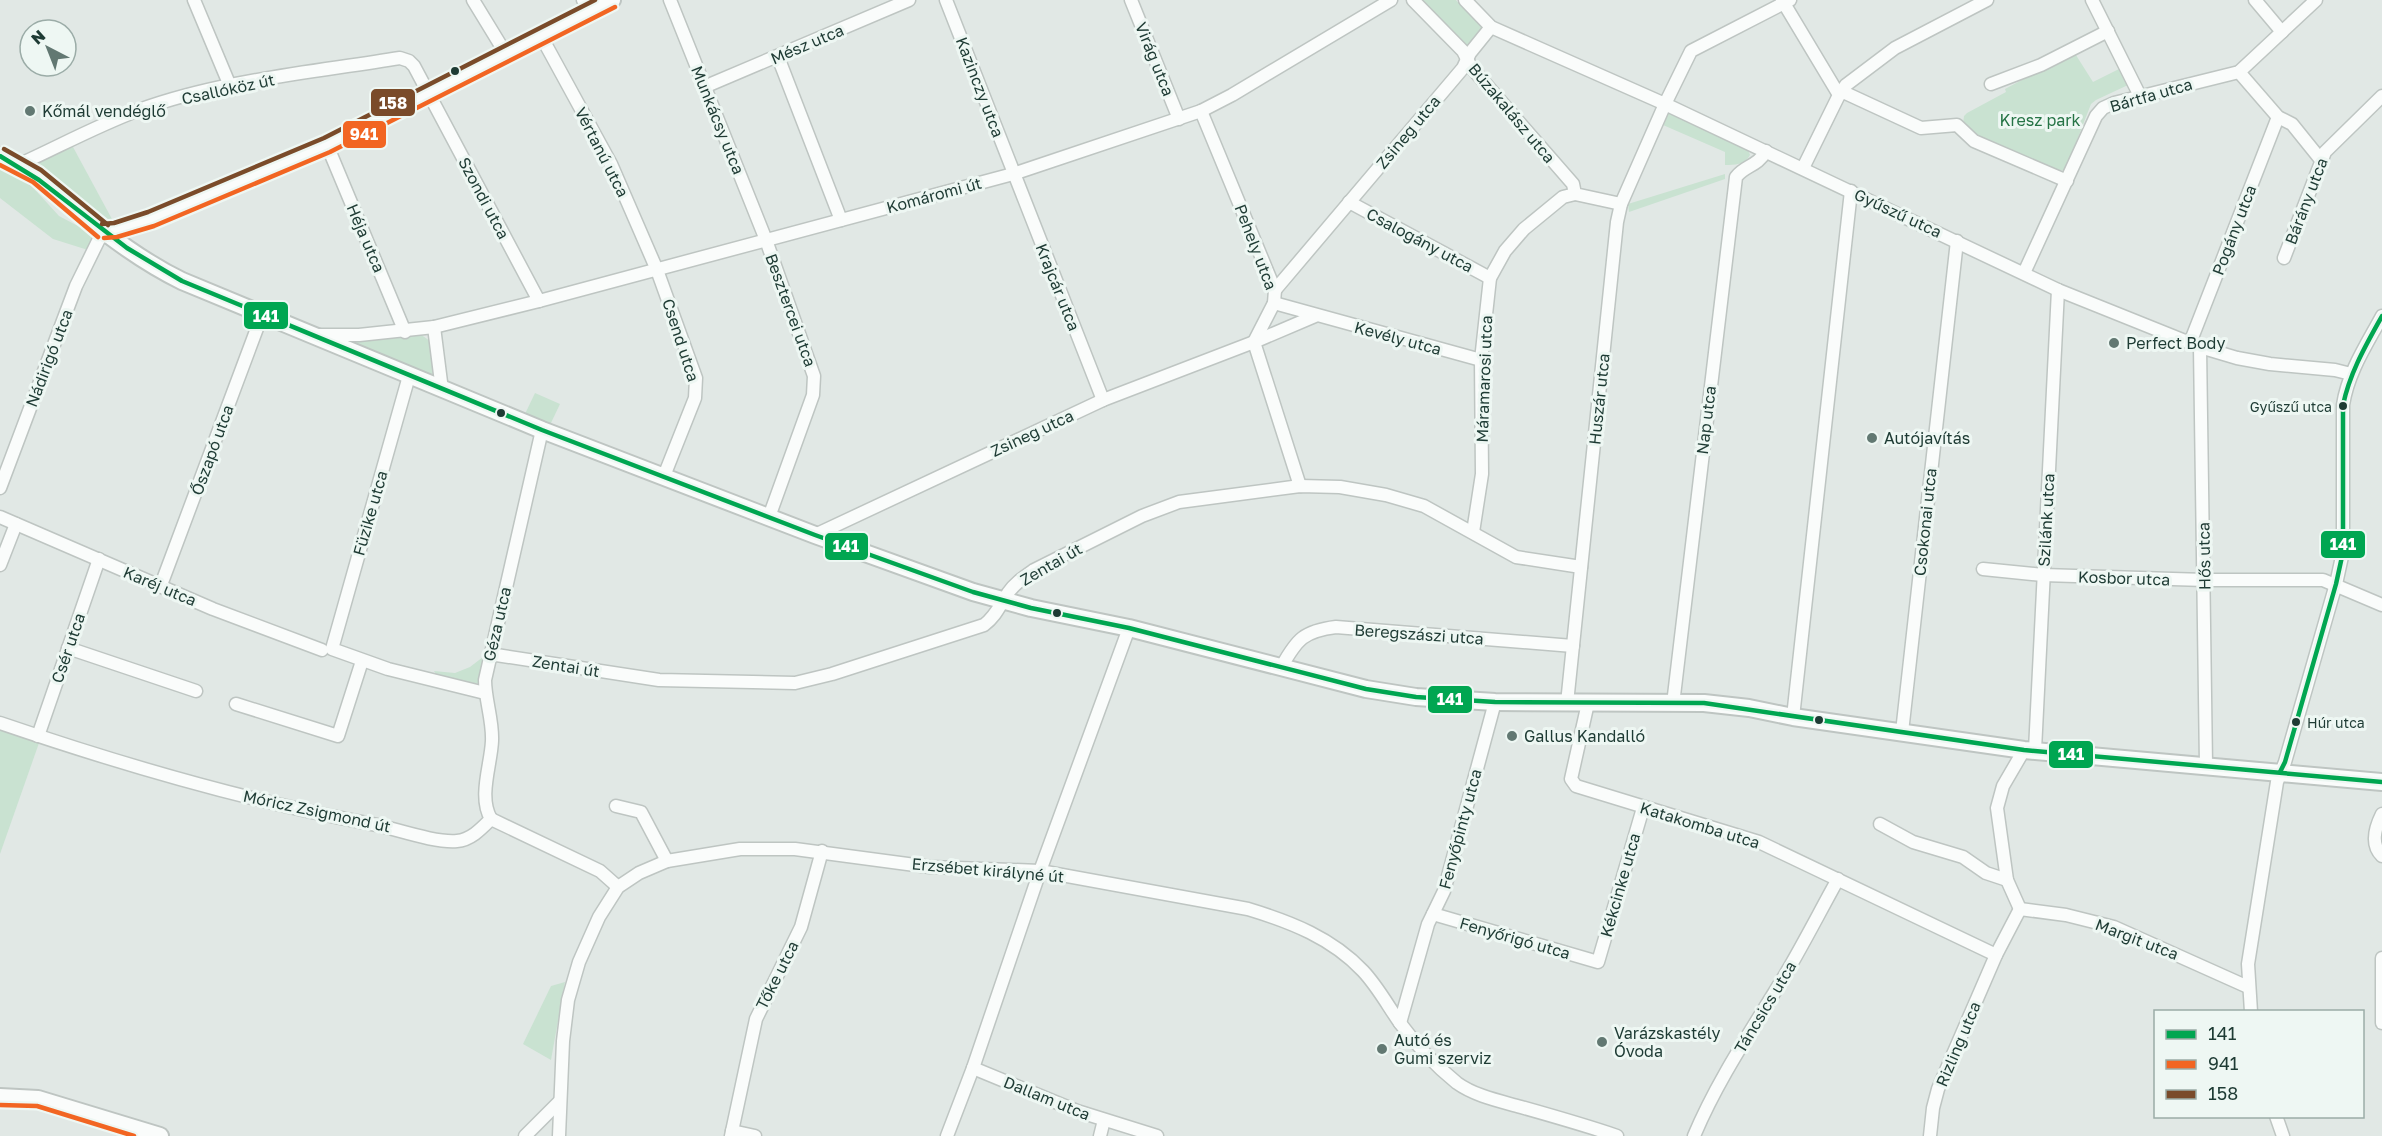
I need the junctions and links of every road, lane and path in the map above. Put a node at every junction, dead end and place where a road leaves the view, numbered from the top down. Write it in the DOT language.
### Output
graph roads {
  1 [pos="194,0"];
  2 [pos="474,0"];
  3 [pos="612,0"];
  4 [pos="670,0"];
  5 [pos="909,0"];
  6 [pos="946,0"];
  7 [pos="1131,0"];
  8 [pos="1391,0"];
  9 [pos="1413,0"];
  10 [pos="1465,0"];
  11 [pos="1987,0"];
  12 [pos="2255,0"];
  13 [pos="2316,0"];
  14 [pos="1785,1"];
  15 [pos="2094,1"];
  16 [pos="586,6"];
  17 [pos="1491,27"];
  18 [pos="2108,31"];
  19 [pos="2282,32"];
  20 [pos="541,36"];
  21 [pos="506,54"];
  22 [pos="778,57"];
  23 [pos="1467,60"];
  24 [pos="2239,72"];
  25 [pos="1991,84"];
  26 [pos="230,86"];
  27 [pos="704,87"];
  28 [pos="1840,93"];
  29 [pos="429,94"];
  30 [pos="2140,96"];
  31 [pos="2382,96"];
  32 [pos="1665,104"];
  33 [pos="1201,111"];
  34 [pos="2278,117"];
  35 [pos="1179,119"];
  36 [pos="327,145"];
  37 [pos="1766,151"];
  38 [pos="0,156"];
  39 [pos="2321,160"];
  40 [pos="18,165"];
  41 [pos="1803,168"];
  42 [pos="1013,174"];
  43 [pos="2067,181"];
  44 [pos="1851,191"];
  45 [pos="1575,194"];
  46 [pos="1349,202"];
  47 [pos="1621,204"];
  48 [pos="841,220"];
  49 [pos="103,231"];
  50 [pos="766,240"];
  51 [pos="1957,241"];
  52 [pos="2284,258"];
  53 [pos="657,270"];
  54 [pos="2024,273"];
  55 [pos="1490,278"];
  56 [pos="1275,290"];
  57 [pos="2058,290"];
  58 [pos="539,301"];
  59 [pos="1274,303"];
  60 [pos="262,315"];
  61 [pos="1315,316"];
  62 [pos="2382,316"];
  63 [pos="434,327"];
  64 [pos="405,332"];
  65 [pos="308,334"];
  66 [pos="1254,342"];
  67 [pos="2195,345"];
  68 [pos="1481,360"];
  69 [pos="2351,374"];
  70 [pos="408,376"];
  71 [pos="442,390"];
  72 [pos="1102,400"];
  73 [pos="542,430"];
  74 [pos="664,477"];
  75 [pos="1300,486"];
  76 [pos="0,488"];
  77 [pos="770,516"];
  78 [pos="0,517"];
  79 [pos="16,524"];
  80 [pos="1473,532"];
  81 [pos="815,535"];
  82 [pos="99,559"];
  83 [pos="0,565"];
  84 [pos="1581,567"];
  85 [pos="1983,569"];
  86 [pos="2043,575"];
  87 [pos="2205,580"];
  88 [pos="2336,584"];
  89 [pos="161,585"];
  90 [pos="1003,600"];
  91 [pos="2382,605"];
  92 [pos="1130,628"];
  93 [pos="1573,646"];
  94 [pos="68,648"];
  95 [pos="327,650"];
  96 [pos="490,654"];
  97 [pos="362,662"];
  98 [pos="1282,666"];
  99 [pos="196,691"];
  100 [pos="485,693"];
  101 [pos="1495,702"];
  102 [pos="1567,703"];
  103 [pos="1588,703"];
  104 [pos="236,704"];
  105 [pos="1673,704"];
  106 [pos="1792,717"];
  107 [pos="0,723"];
  108 [pos="1902,732"];
  109 [pos="38,736"];
  110 [pos="2030,750"];
  111 [pos="2206,765"];
  112 [pos="2280,772"];
  113 [pos="2382,782"];
  114 [pos="616,806"];
  115 [pos="1643,808"];
  116 [pos="2382,814"];
  117 [pos="491,819"];
  118 [pos="1880,824"];
  119 [pos="822,851"];
  120 [pos="2382,856"];
  121 [pos="667,861"];
  122 [pos="1040,871"];
  123 [pos="1838,879"];
  124 [pos="2007,880"];
  125 [pos="618,887"];
  126 [pos="2020,909"];
  127 [pos="1433,914"];
  128 [pos="1996,955"];
  129 [pos="2382,958"];
  130 [pos="1598,962"];
  131 [pos="2248,987"];
  132 [pos="2251,1010"];
  133 [pos="1400,1023"];
  134 [pos="2382,1023"];
  135 [pos="973,1068"];
  136 [pos="0,1097"];
  137 [pos="560,1101"];
  138 [pos="2277,1118"];
  139 [pos="1104,1120"];
  140 [pos="1600,1133"];
  141 [pos="732,1134"];
  142 [pos="160,1136"];
  143 [pos="525,1136"];
  144 [pos="559,1136"];
  145 [pos="754,1136"];
  146 [pos="947,1136"];
  147 [pos="1100,1136"];
  148 [pos="1157,1136"];
  149 [pos="1617,1136"];
  150 [pos="1694,1136"];
  151 [pos="1930,1136"];
  152 [pos="2283,1136"];
  1 -- 26 [label="street"];
  2 -- 21 [label="street"];
  3 -- 16 [label="street"];
  4 -- 27 [label="street, Munkácsy utca"];
  5 -- 22 [label="street, Mész utca"];
  6 -- 42 [label="street, Kazinczy utca"];
  7 -- 35 [label="street, Virág utca"];
  8 -- 33 [label="street, Komáromi út"];
  9 -- 23 [label="street, Búzakalász utca"];
  10 -- 17 [label="street, Gyűszű utca"];
  11 -- 28 [label="street"];
  12 -- 19 [label="street"];
  13 -- 19 [label="street, Bártfa utca"];
  14 -- 28 [label="street"];
  14 -- 32 [label="street, Huszár utca"];
  15 -- 18 [label="street"];
  16 -- 20 [label="street"];
  17 -- 23 [label="street, Zsineg utca"];
  17 -- 32 [label="street, Gyűszű utca"];
  18 -- 25 [label="street"];
  18 -- 30 [label="street"];
  19 -- 24 [label="street, Bártfa utca"];
  20 -- 21 [label="street"];
  20 -- 53 [label="street, Vértanú utca"];
  21 -- 29 [label="street"];
  22 -- 27 [label="street, Mész utca"];
  22 -- 48 [label="street"];
  23 -- 45 [label="street, Búzakalász utca"];
  23 -- 46 [label="street, Zsineg utca"];
  24 -- 30 [label="street, Bártfa utca"];
  24 -- 34 [label="street"];
  26 -- 29 [label="street, Csallóköz út"];
  26 -- 40 [label="street, Csallóköz út"];
  27 -- 50 [label="street, Munkácsy utca"];
  28 -- 41 [label="street"];
  28 -- 43 [label="street"];
  29 -- 36 [label="street"];
  29 -- 58 [label="street, Szondi utca"];
  30 -- 43 [label="street, Bártfa utca"];
  31 -- 39 [label="street, Bárány utca"];
  32 -- 37 [label="street, Gyűszű utca"];
  32 -- 47 [label="street, Huszár utca"];
  33 -- 35 [label="street, Komáromi út"];
  33 -- 56 [label="street, Pehely utca"];
  34 -- 39 [label="street"];
  34 -- 67 [label="street, Pogány utca"];
  35 -- 42 [label="street, Komáromi út"];
  36 -- 49 [label="street"];
  36 -- 64 [label="street, Héja utca"];
  37 -- 41 [label="street, Gyűszű utca"];
  37 -- 105 [label="street, Nap utca"];
  38 -- 40 [label="street"];
  39 -- 52 [label="street, Bárány utca"];
  40 -- 49 [label="street"];
  41 -- 44 [label="street, Gyűszű utca"];
  42 -- 48 [label="street, Komáromi út"];
  42 -- 72 [label="street, Krajcár utca"];
  43 -- 54 [label="street, Bártfa utca"];
  44 -- 51 [label="street, Gyűszű utca"];
  44 -- 106 [label="street"];
  45 -- 47 [label="street"];
  45 -- 55 [label="street, Máramarosi utca"];
  46 -- 55 [label="street, Csalogány utca"];
  46 -- 56 [label="street, Zsineg utca"];
  47 -- 84 [label="street, Huszár utca"];
  48 -- 50 [label="street, Komáromi út"];
  49 -- 60 [label="street"];
  49 -- 76 [label="street, Nádirigó utca"];
  50 -- 53 [label="street, Komáromi út"];
  50 -- 77 [label="street, Besztercei utca"];
  51 -- 54 [label="street, Gyűszű utca"];
  51 -- 108 [label="street, Csokonai utca"];
  53 -- 58 [label="street, Komáromi út"];
  53 -- 74 [label="street, Csend utca"];
  54 -- 57 [label="street, Gyűszű utca"];
  55 -- 68 [label="street, Máramarosi utca"];
  56 -- 59 [label="street, Pehely utca"];
  57 -- 67 [label="street, Gyűszű utca"];
  57 -- 86 [label="street, Szilánk utca"];
  58 -- 63 [label="street, Komáromi út"];
  59 -- 61 [label="street, Kevély utca"];
  59 -- 66 [label="street, Pehely utca"];
  60 -- 65 [label="street"];
  60 -- 89 [label="street, Őszapó utca"];
  61 -- 66 [label="street"];
  61 -- 68 [label="street, Kevély utca"];
  62 -- 69 [label="street"];
  63 -- 64 [label="street, Komáromi út"];
  63 -- 71 [label="street"];
  64 -- 65 [label="street, Komáromi út"];
  65 -- 70 [label="street"];
  66 -- 72 [label="street, Zsineg utca"];
  66 -- 75 [label="street"];
  67 -- 69 [label="street, Gyűszű utca"];
  67 -- 87 [label="street, Hős utca"];
  68 -- 80 [label="street, Máramarosi utca"];
  69 -- 88 [label="street"];
  70 -- 71 [label="street"];
  70 -- 95 [label="street, Füzike utca"];
  71 -- 73 [label="street"];
  72 -- 81 [label="street, Zsineg utca"];
  73 -- 74 [label="street"];
  73 -- 96 [label="street, Géza utca"];
  74 -- 77 [label="street"];
  75 -- 80 [label="street, Zentai út"];
  75 -- 90 [label="street, Zentai út"];
  77 -- 81 [label="street"];
  78 -- 79 [label="street, Karéj utca"];
  79 -- 82 [label="street, Karéj utca"];
  79 -- 83 [label="street"];
  80 -- 84 [label="street, Zentai út"];
  81 -- 90 [label="street"];
  82 -- 89 [label="street, Karéj utca"];
  82 -- 94 [label="street, Csér utca"];
  84 -- 93 [label="street, Huszár utca"];
  85 -- 86 [label="street, Kosbor utca"];
  86 -- 87 [label="street, Kosbor utca"];
  86 -- 110 [label="street, Szilánk utca"];
  87 -- 88 [label="street, Kosbor utca"];
  87 -- 111 [label="street, Hős utca"];
  88 -- 91 [label="street, Kosbor utca"];
  88 -- 112 [label="street"];
  89 -- 95 [label="street, Karéj utca"];
  90 -- 92 [label="street"];
  90 -- 96 [label="street, Zentai út"];
  92 -- 98 [label="street"];
  92 -- 122 [label="street"];
  93 -- 98 [label="street, Beregszászi utca"];
  93 -- 102 [label="street, Huszár utca"];
  94 -- 99 [label="street"];
  94 -- 109 [label="street, Csér utca"];
  95 -- 97 [label="street, Karéj utca"];
  96 -- 100 [label="street, Géza utca"];
  97 -- 100 [label="street, Karéj utca"];
  97 -- 104 [label="street"];
  98 -- 101 [label="street"];
  100 -- 117 [label="street, Géza utca"];
  101 -- 102 [label="street"];
  101 -- 127 [label="street, Fenyőpinty utca"];
  102 -- 103 [label="street"];
  103 -- 105 [label="street"];
  103 -- 115 [label="street, Katakomba utca"];
  105 -- 106 [label="street"];
  106 -- 108 [label="street"];
  107 -- 109 [label="street, Móricz Zsigmond út"];
  108 -- 110 [label="street"];
  109 -- 117 [label="street, Móricz Zsigmond út"];
  110 -- 111 [label="street"];
  110 -- 124 [label="street"];
  111 -- 112 [label="street"];
  112 -- 113 [label="street"];
  112 -- 131 [label="street"];
  114 -- 121 [label="street"];
  115 -- 123 [label="street, Katakomba utca"];
  115 -- 130 [label="street, Kékcinke utca"];
  116 -- 120 [label="street"];
  117 -- 125 [label="street"];
  118 -- 124 [label="street"];
  119 -- 121 [label="street, Erzsébet királyné út"];
  119 -- 122 [label="street, Erzsébet királyné út"];
  119 -- 141 [label="street, Tőke utca"];
  121 -- 125 [label="street, Erzsébet királyné út"];
  122 -- 133 [label="street, Erzsébet királyné út"];
  122 -- 135 [label="street"];
  123 -- 128 [label="street, Katakomba utca"];
  123 -- 150 [label="street, Táncsics utca"];
  124 -- 126 [label="street"];
  125 -- 137 [label="street, Erzsébet királyné út"];
  126 -- 128 [label="street"];
  126 -- 131 [label="street, Margit utca"];
  127 -- 130 [label="street, Fenyőrigó utca"];
  127 -- 133 [label="street, Fenyőpinty utca"];
  128 -- 151 [label="street, Rizling utca"];
  129 -- 134 [label="street"];
  131 -- 132 [label="street"];
  133 -- 140 [label="street, Erzsébet királyné út"];
  135 -- 139 [label="street, Dallam utca"];
  135 -- 146 [label="street"];
  136 -- 142 [label="street"];
  137 -- 143 [label="street"];
  137 -- 144 [label="street, Erzsébet királyné út"];
  138 -- 152 [label="street"];
  139 -- 147 [label="street"];
  139 -- 148 [label="street, Dallam utca"];
  140 -- 149 [label="street, Erzsébet királyné út"];
  141 -- 145 [label="street"];
}
